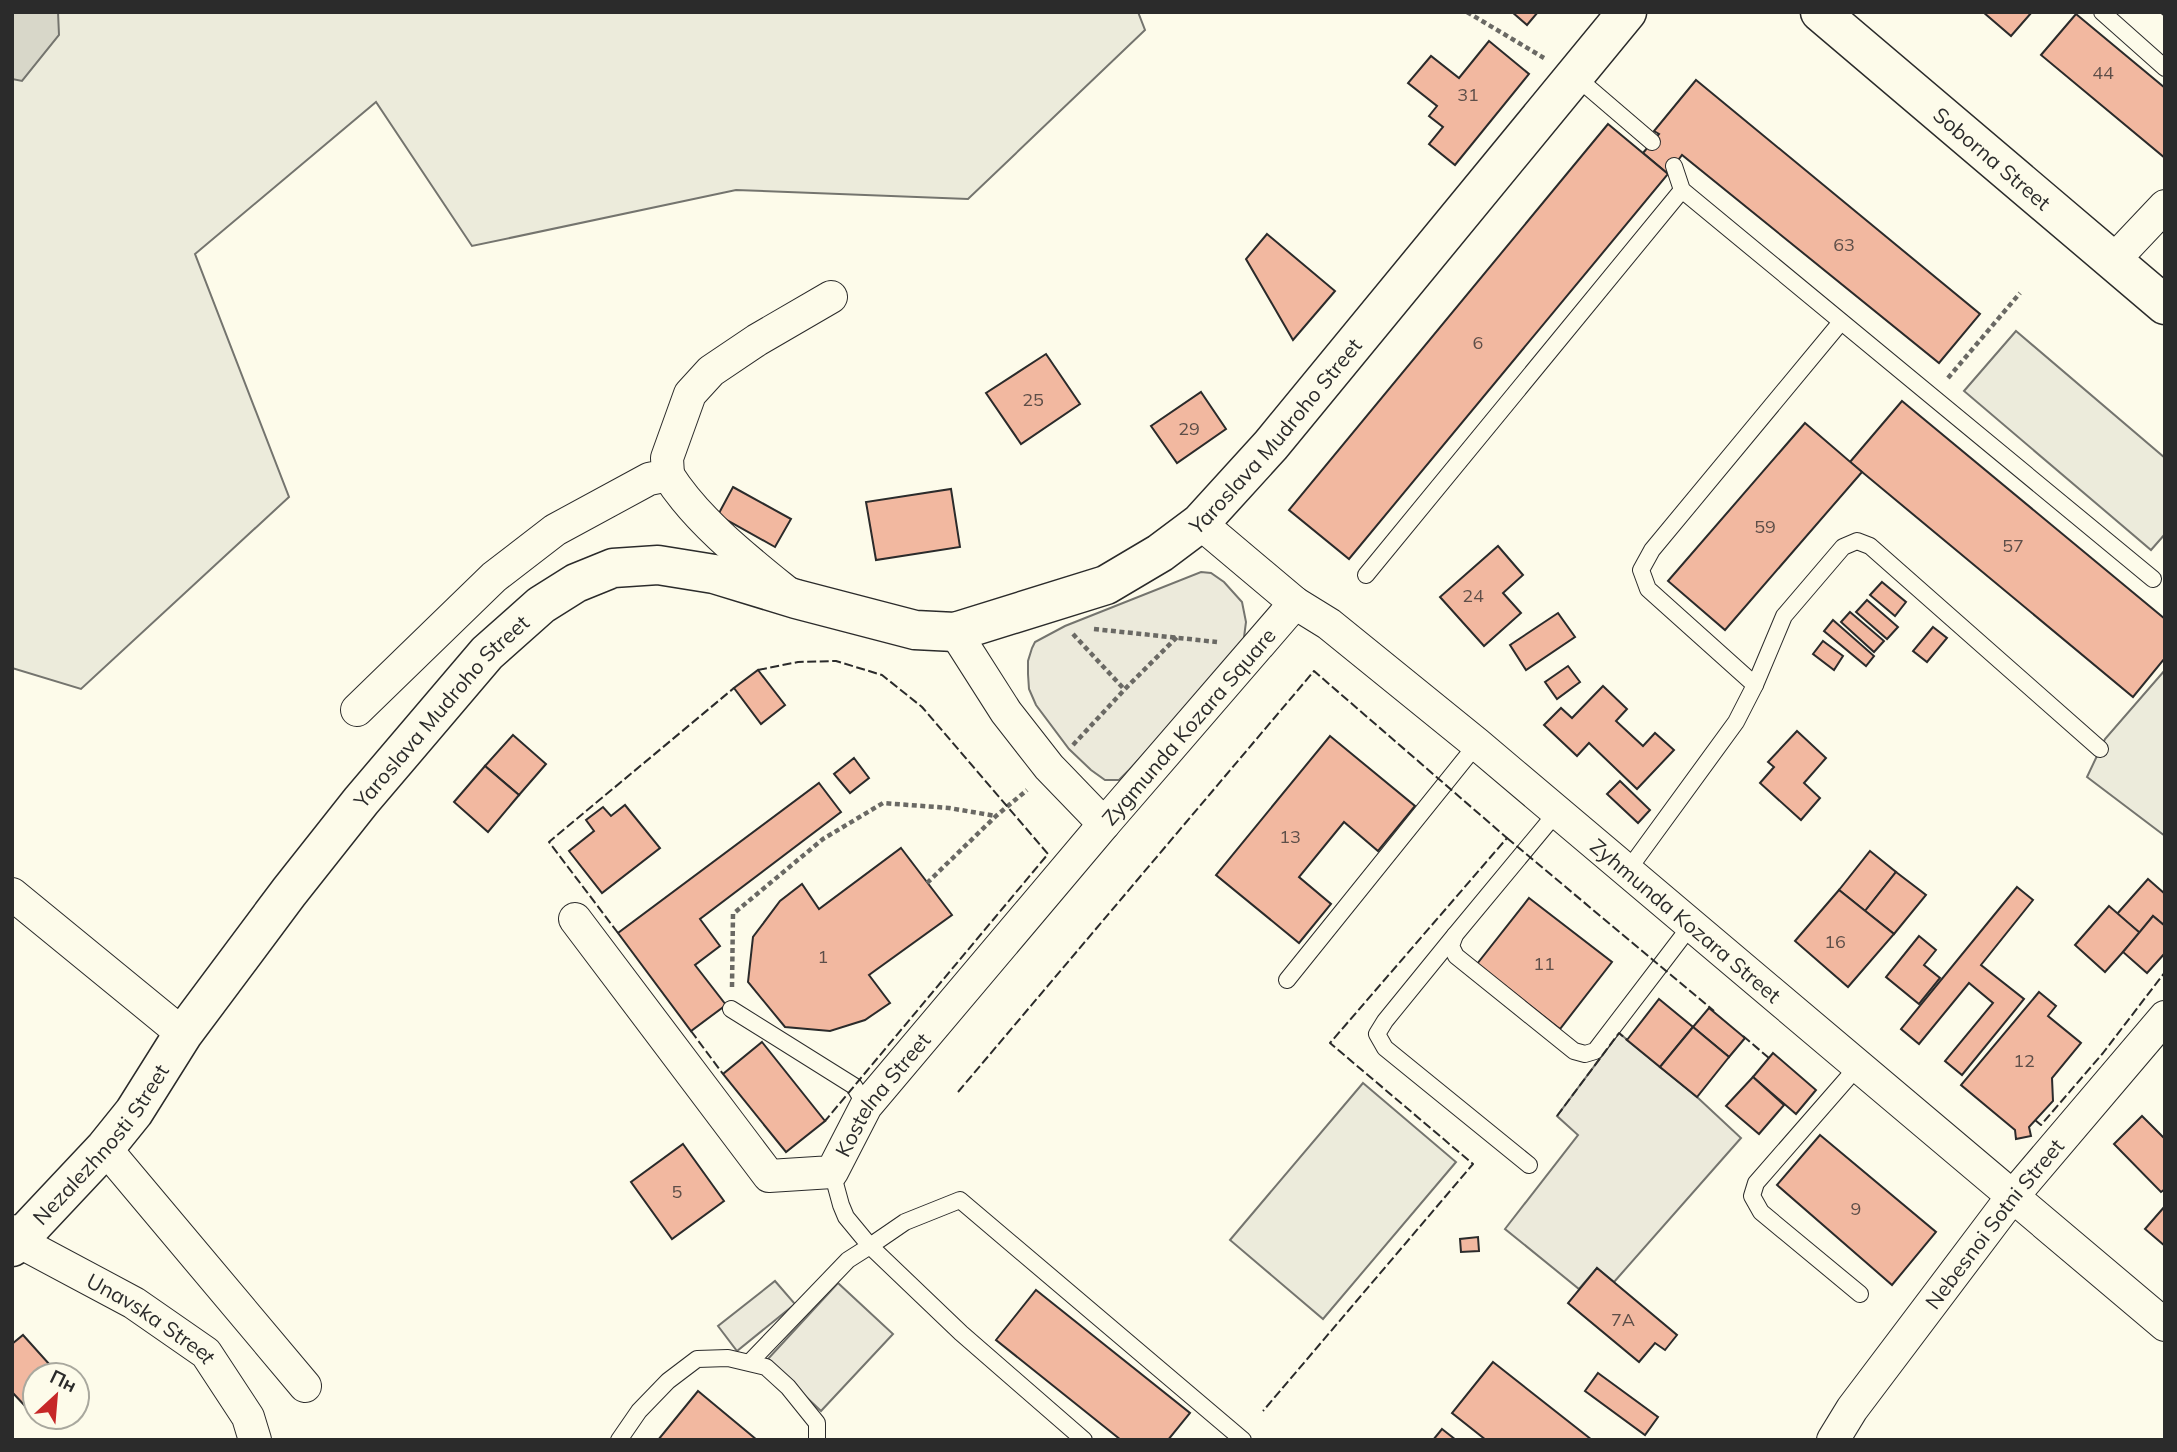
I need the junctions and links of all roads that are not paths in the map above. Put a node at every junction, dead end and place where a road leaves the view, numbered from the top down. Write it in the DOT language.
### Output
graph roads {
  1 [pos="1628,12"];
  2 [pos="1820,12"];
  3 [pos="2102,12"];
  4 [pos="1561,68"];
  5 [pos="2165,68"];
  6 [pos="1652,142"];
  7 [pos="1674,166"];
  8 [pos="1682,190"];
  9 [pos="2165,206"];
  10 [pos="2113,261"];
  11 [pos="831,297"];
  12 [pos="2165,304"];
  13 [pos="1842,322"];
  14 [pos="668,475"];
  15 [pos="1200,523"];
  16 [pos="1366,575"];
  17 [pos="2153,579"];
  18 [pos="796,599"];
  19 [pos="1295,603"];
  20 [pos="955,632"];
  21 [pos="1755,685"];
  22 [pos="357,710"];
  23 [pos="1477,744"];
  24 [pos="2100,749"];
  25 [pos="1556,811"];
  26 [pos="1104,824"];
  27 [pos="1628,870"];
  28 [pos="12,894"];
  29 [pos="575,919"];
  30 [pos="1692,924"];
  31 [pos="1455,935"];
  32 [pos="1287,980"];
  33 [pos="731,1009"];
  34 [pos="2165,1017"];
  35 [pos="183,1034"];
  36 [pos="1859,1065"];
  37 [pos="866,1106"];
  38 [pos="106,1148"];
  39 [pos="1529,1165"];
  40 [pos="832,1172"];
  41 [pos="2012,1197"];
  42 [pos="14,1240"];
  43 [pos="870,1246"];
  44 [pos="1860,1294"];
  45 [pos="2165,1325"];
  46 [pos="750,1362"];
  47 [pos="305,1386"];
  48 [pos="255,1440"];
  49 [pos="619,1440"];
  50 [pos="817,1440"];
  51 [pos="1084,1440"];
  52 [pos="1243,1440"];
  53 [pos="1833,1440"];
  1 -- 4 [label="street, Yaroslava Mudroho Street"];
  2 -- 10 [label="street, Soborna Street"];
  3 -- 5 [label="lane"];
  4 -- 6 [label="lane"];
  4 -- 15 [label="street, Yaroslava Mudroho Street"];
  7 -- 8 [label="lane"];
  8 -- 13 [label="lane"];
  8 -- 16 [label="lane"];
  9 -- 10 [label="street"];
  10 -- 12 [label="street, Soborna Street"];
  11 -- 14 [label="street"];
  13 -- 17 [label="lane"];
  13 -- 21 [label="lane"];
  14 -- 18 [label="street, Yaroslava Mudroho Street"];
  14 -- 22 [label="street"];
  15 -- 19 [label="street, Zyhmunda Kozara Street"];
  15 -- 20 [label="street, Yaroslava Mudroho Street"];
  18 -- 20 [label="street, Yaroslava Mudroho Street"];
  18 -- 35 [label="street, Yaroslava Mudroho Street"];
  19 -- 23 [label="street, Zyhmunda Kozara Street"];
  19 -- 26 [label="street, Zygmunda Kozara Square"];
  20 -- 26 [label="street, Zygmunda Kozara Square"];
  21 -- 24 [label="lane"];
  21 -- 27 [label="lane"];
  23 -- 25 [label="street, Zyhmunda Kozara Street"];
  23 -- 32 [label="lane"];
  25 -- 27 [label="street, Zyhmunda Kozara Street"];
  25 -- 31 [label="lane"];
  26 -- 37 [label="street, Kostelna Street"];
  27 -- 30 [label="street, Zyhmunda Kozara Street"];
  28 -- 35 [label="street"];
  29 -- 40 [label="street, Kostelna Street"];
  30 -- 31 [label="lane"];
  30 -- 36 [label="street, Zyhmunda Kozara Street"];
  31 -- 39 [label="lane"];
  33 -- 37 [label="lane"];
  34 -- 41 [label="street, Nebesnoi Sotni Street"];
  35 -- 38 [label="street, Nezalezhnosti Street"];
  36 -- 41 [label="street, Zyhmunda Kozara Street"];
  36 -- 44 [label="lane"];
  37 -- 40 [label="street, Kostelna Street"];
  38 -- 42 [label="street, Nezalezhnosti Street"];
  38 -- 47 [label="street"];
  40 -- 43 [label="lane"];
  41 -- 45 [label="street, Zyhmunda Kozara Street"];
  41 -- 53 [label="street, Nebesnoi Sotni Street"];
  42 -- 48 [label="street, Unavska Street"];
  43 -- 46 [label="lane"];
  43 -- 51 [label="lane"];
  43 -- 52 [label="lane"];
  46 -- 49 [label="lane"];
  46 -- 50 [label="lane"];
}
